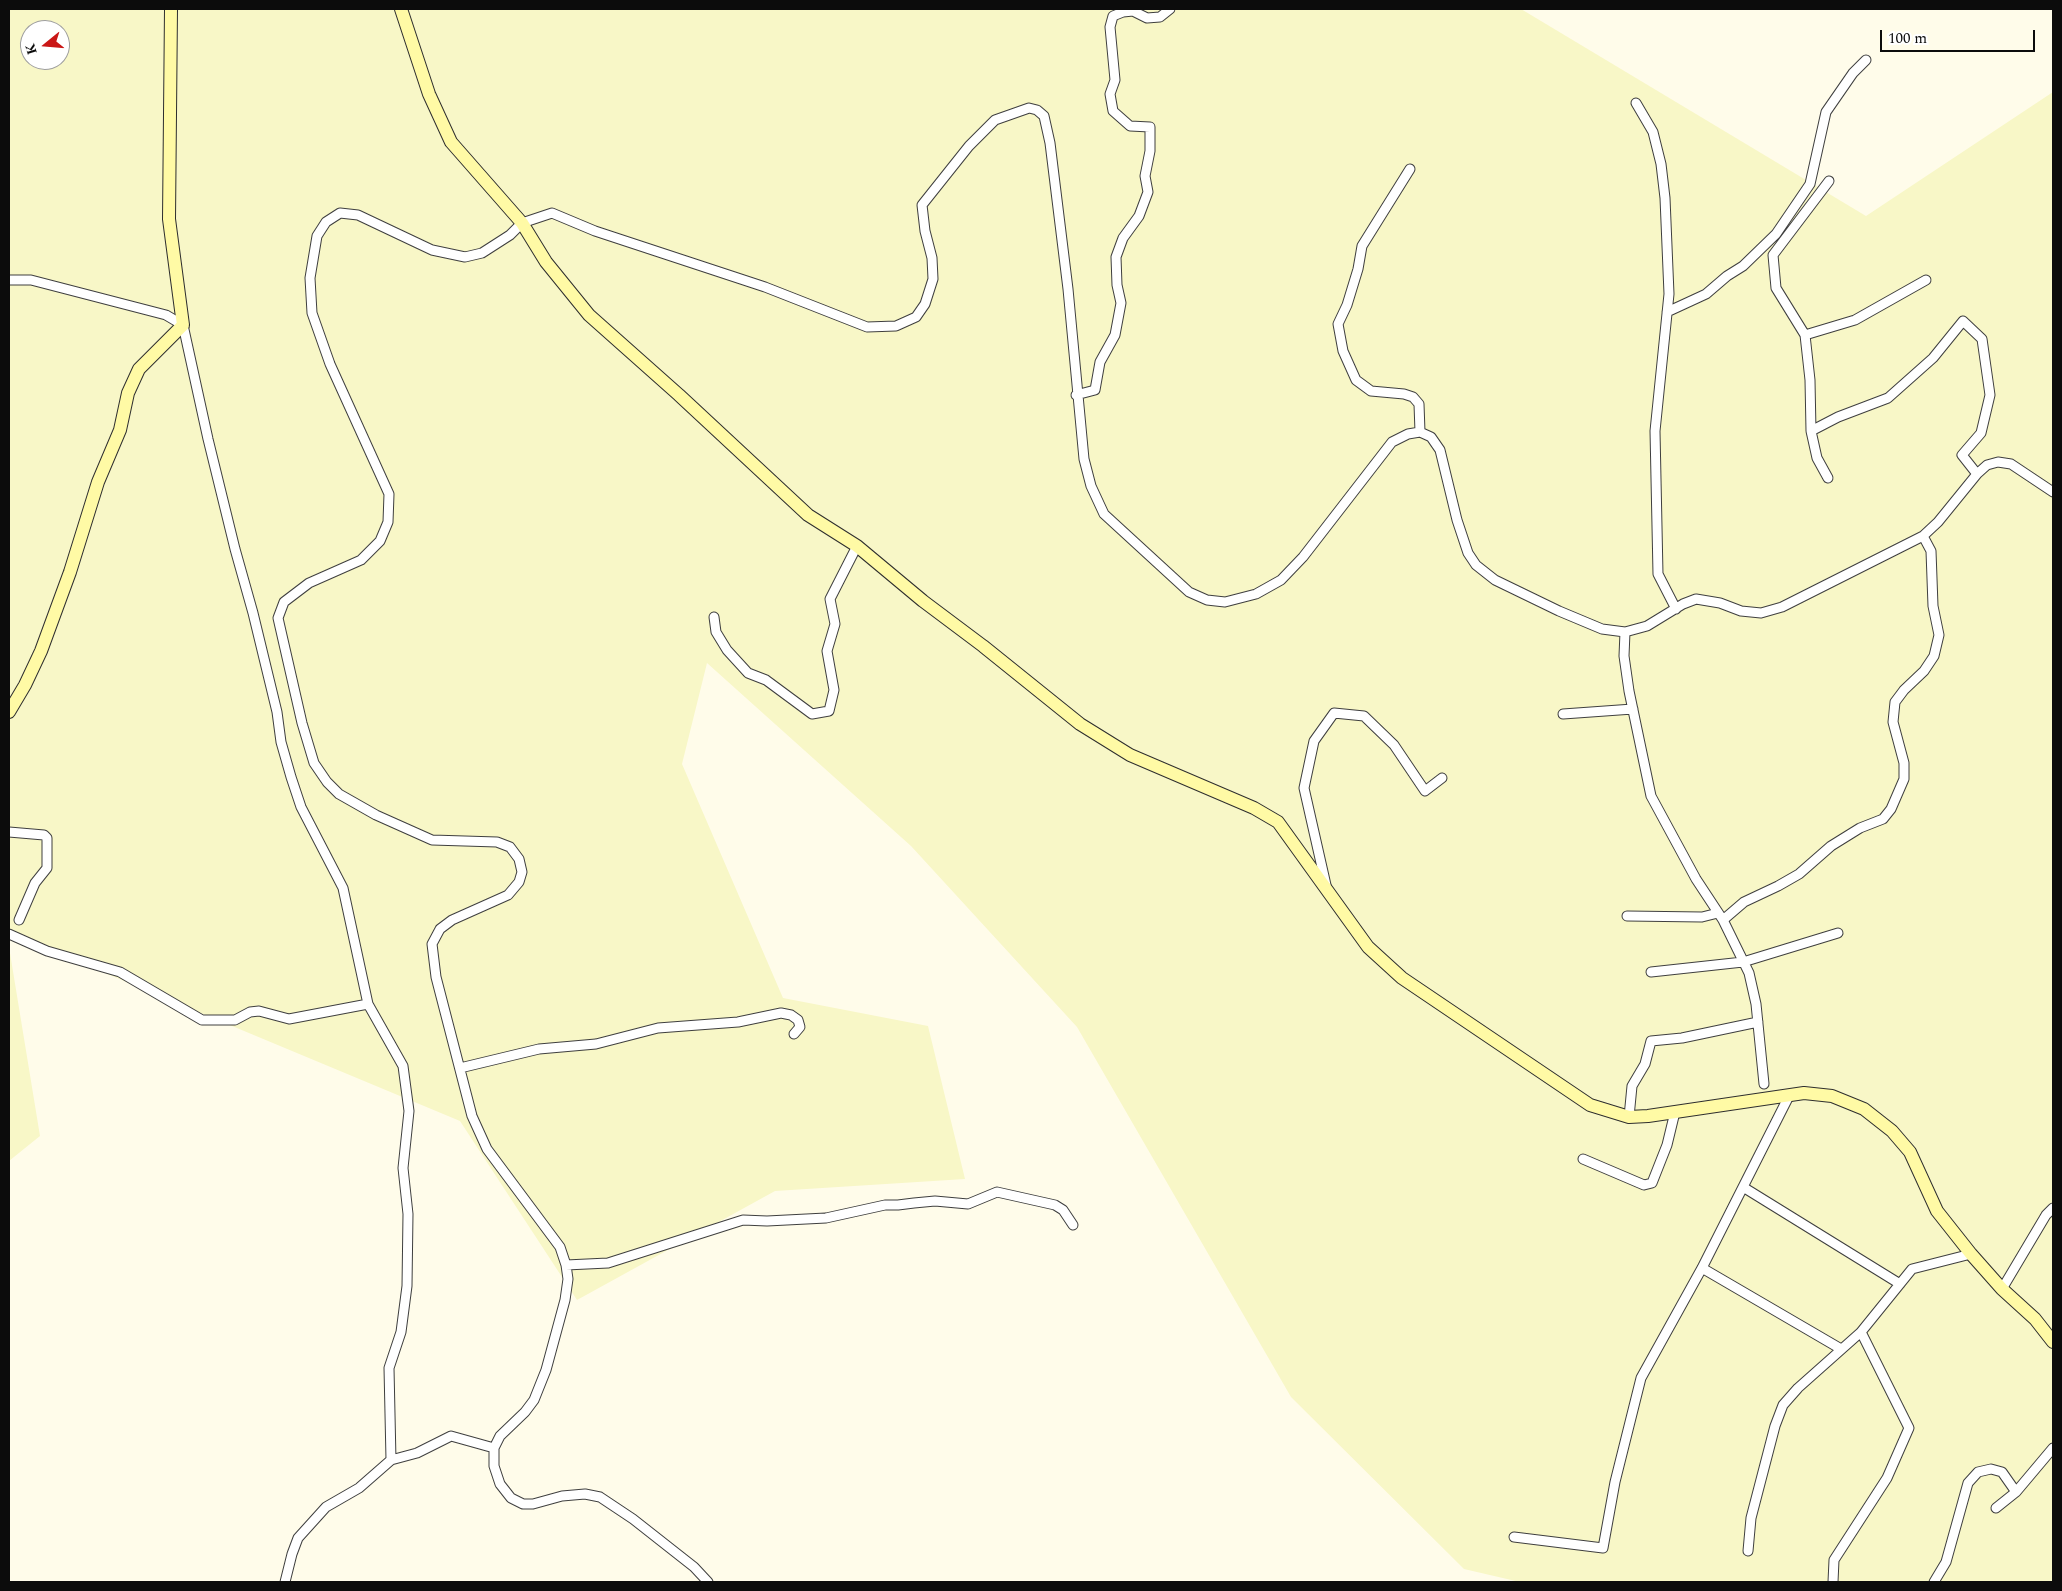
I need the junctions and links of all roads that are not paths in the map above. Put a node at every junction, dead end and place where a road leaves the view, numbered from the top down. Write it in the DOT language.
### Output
graph roads {
  1 [pos="171,9"];
  2 [pos="400,9"];
  3 [pos="1170,9"];
  4 [pos="1866,60"];
  5 [pos="1636,103"];
  6 [pos="1410,169"];
  7 [pos="1829,180"];
  8 [pos="522,223"];
  9 [pos="9,280"];
  10 [pos="1926,280"];
  11 [pos="1667,312"];
  12 [pos="183,325"];
  13 [pos="1805,335"];
  14 [pos="1076,395"];
  15 [pos="1811,431"];
  16 [pos="1420,432"];
  17 [pos="1977,474"];
  18 [pos="1828,478"];
  19 [pos="2053,492"];
  20 [pos="1924,536"];
  21 [pos="857,546"];
  22 [pos="1676,609"];
  23 [pos="714,617"];
  24 [pos="1625,632"];
  25 [pos="1633,709"];
  26 [pos="9,712"];
  27 [pos="1563,714"];
  28 [pos="1442,778"];
  29 [pos="9,832"];
  30 [pos="1328,893"];
  31 [pos="1627,916"];
  32 [pos="1720,916"];
  33 [pos="18,920"];
  34 [pos="1838,933"];
  35 [pos="9,934"];
  36 [pos="1743,962"];
  37 [pos="1651,972"];
  38 [pos="368,1004"];
  39 [pos="1758,1022"];
  40 [pos="794,1034"];
  41 [pos="460,1068"];
  42 [pos="1764,1084"];
  43 [pos="1789,1096"];
  44 [pos="1675,1112"];
  45 [pos="1629,1117"];
  46 [pos="1583,1159"];
  47 [pos="1743,1187"];
  48 [pos="2053,1208"];
  49 [pos="1073,1225"];
  50 [pos="1971,1254"];
  51 [pos="566,1265"];
  52 [pos="1702,1268"];
  53 [pos="1900,1284"];
  54 [pos="2002,1288"];
  55 [pos="1861,1332"];
  56 [pos="2053,1342"];
  57 [pos="1841,1349"];
  58 [pos="494,1448"];
  59 [pos="2053,1448"];
  60 [pos="390,1460"];
  61 [pos="2016,1492"];
  62 [pos="1996,1508"];
  63 [pos="1514,1537"];
  64 [pos="1748,1551"];
  65 [pos="285,1582"];
  66 [pos="708,1582"];
  67 [pos="1833,1582"];
  68 [pos="1934,1582"];
  1 -- 12 [label="main road"];
  2 -- 8 [label="main road"];
  3 -- 14 [label="street"];
  4 -- 11 [label="street"];
  5 -- 11 [label="street"];
  6 -- 16 [label="street"];
  7 -- 13 [label="street"];
  8 -- 14 [label="street"];
  8 -- 21 [label="main road"];
  8 -- 41 [label="street"];
  9 -- 12 [label="street"];
  10 -- 13 [label="street"];
  11 -- 22 [label="street"];
  12 -- 26 [label="main road"];
  12 -- 38 [label="street"];
  13 -- 15 [label="street"];
  14 -- 16 [label="street"];
  15 -- 17 [label="street"];
  15 -- 18 [label="street"];
  16 -- 24 [label="street"];
  17 -- 19 [label="street"];
  17 -- 20 [label="street"];
  20 -- 22 [label="street"];
  20 -- 32 [label="street"];
  21 -- 23 [label="street"];
  21 -- 30 [label="main road"];
  22 -- 24 [label="street"];
  24 -- 25 [label="street"];
  25 -- 27 [label="street"];
  25 -- 32 [label="street"];
  28 -- 30 [label="street"];
  29 -- 33 [label="street"];
  30 -- 45 [label="main road"];
  31 -- 32 [label="street"];
  32 -- 36 [label="street"];
  34 -- 36 [label="street"];
  35 -- 38 [label="street"];
  36 -- 37 [label="street"];
  36 -- 39 [label="street"];
  38 -- 60 [label="street"];
  39 -- 42 [label="street"];
  39 -- 45 [label="street"];
  40 -- 41 [label="street"];
  41 -- 51 [label="street"];
  43 -- 44 [label="main road"];
  43 -- 47 [label="street"];
  43 -- 50 [label="main road"];
  44 -- 45 [label="main road"];
  44 -- 46 [label="street"];
  47 -- 52 [label="street"];
  47 -- 53 [label="street"];
  48 -- 54 [label="street"];
  49 -- 51 [label="street"];
  50 -- 53 [label="street"];
  50 -- 54 [label="main road"];
  51 -- 58 [label="street"];
  52 -- 57 [label="street"];
  52 -- 63 [label="street"];
  53 -- 55 [label="street"];
  54 -- 56 [label="main road"];
  55 -- 57 [label="street"];
  55 -- 67 [label="street"];
  57 -- 64 [label="street"];
  58 -- 60 [label="street"];
  58 -- 66 [label="street"];
  59 -- 61 [label="street"];
  60 -- 65 [label="street"];
  61 -- 62 [label="street"];
  61 -- 68 [label="street"];
}
